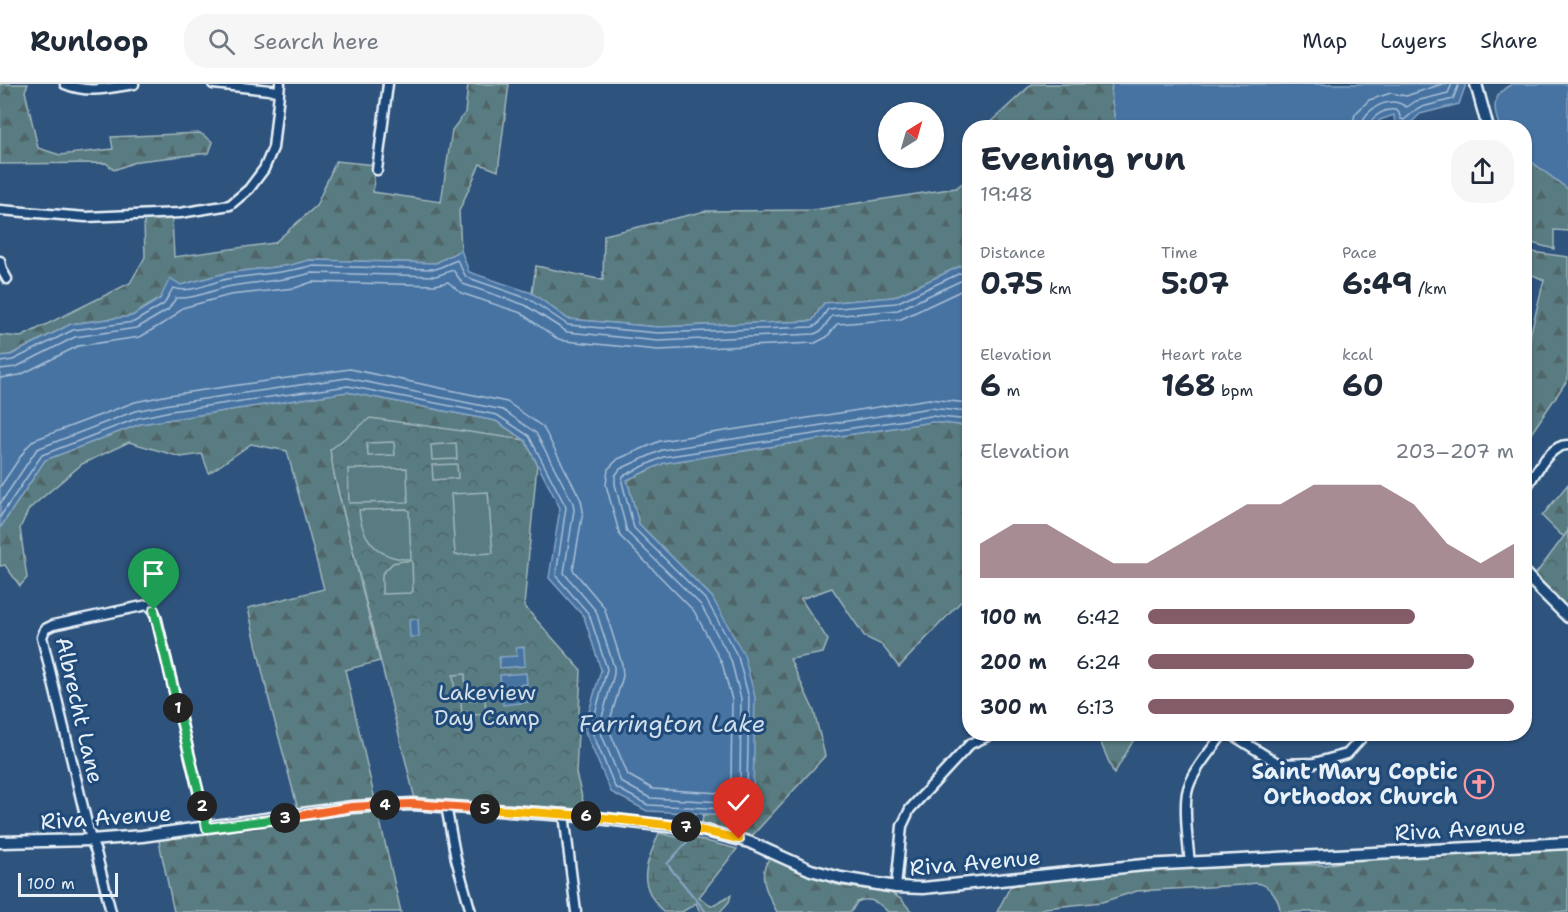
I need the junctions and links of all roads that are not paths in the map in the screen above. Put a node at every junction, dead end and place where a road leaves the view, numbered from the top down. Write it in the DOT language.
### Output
graph roads {
  1 [pos="65,84"];
  2 [pos="134,84"];
  3 [pos="213,84"];
  4 [pos="388,84"];
  5 [pos="279,87"];
  6 [pos="1477,89"];
  7 [pos="1486,120"];
  8 [pos="377,170"];
  9 [pos="0,210"];
  10 [pos="0,261"];
  11 [pos="7,279"];
  12 [pos="1568,445"];
  13 [pos="1532,479"];
  14 [pos="1532,581"];
  15 [pos="1568,617"];
  16 [pos="977,741"];
  17 [pos="1218,741"];
  18 [pos="1242,741"];
  19 [pos="1359,741"];
  20 [pos="446,806"];
  21 [pos="564,814"];
  22 [pos="207,828"];
  23 [pos="91,840"];
  24 [pos="0,842"];
  25 [pos="1568,843"];
  26 [pos="1190,863"];
  27 [pos="896,887"];
  28 [pos="111,912"];
  29 [pos="471,912"];
  30 [pos="576,912"];
  1 -- 2 [label="street"];
  3 -- 5 [label="street"];
  4 -- 8 [label="street"];
  5 -- 9 [label="street"];
  6 -- 7 [label="street"];
  10 -- 11 [label="street"];
  12 -- 13 [label="street"];
  14 -- 15 [label="street"];
  16 -- 27 [label="street"];
  17 -- 26 [label="street"];
  18 -- 19 [label="street"];
  20 -- 21 [label="street, Riva Avenue"];
  20 -- 22 [label="street, Riva Avenue"];
  20 -- 29 [label="street"];
  21 -- 27 [label="street, Riva Avenue"];
  21 -- 30 [label="street"];
  22 -- 23 [label="street, Riva Avenue"];
  22 -- 23 [label="street, Albrecht Lane"];
  23 -- 24 [label="street, Riva Avenue"];
  23 -- 28 [label="street, Albrecht Lane"];
  25 -- 26 [label="street, Riva Avenue"];
  26 -- 27 [label="street, Riva Avenue"];
}
